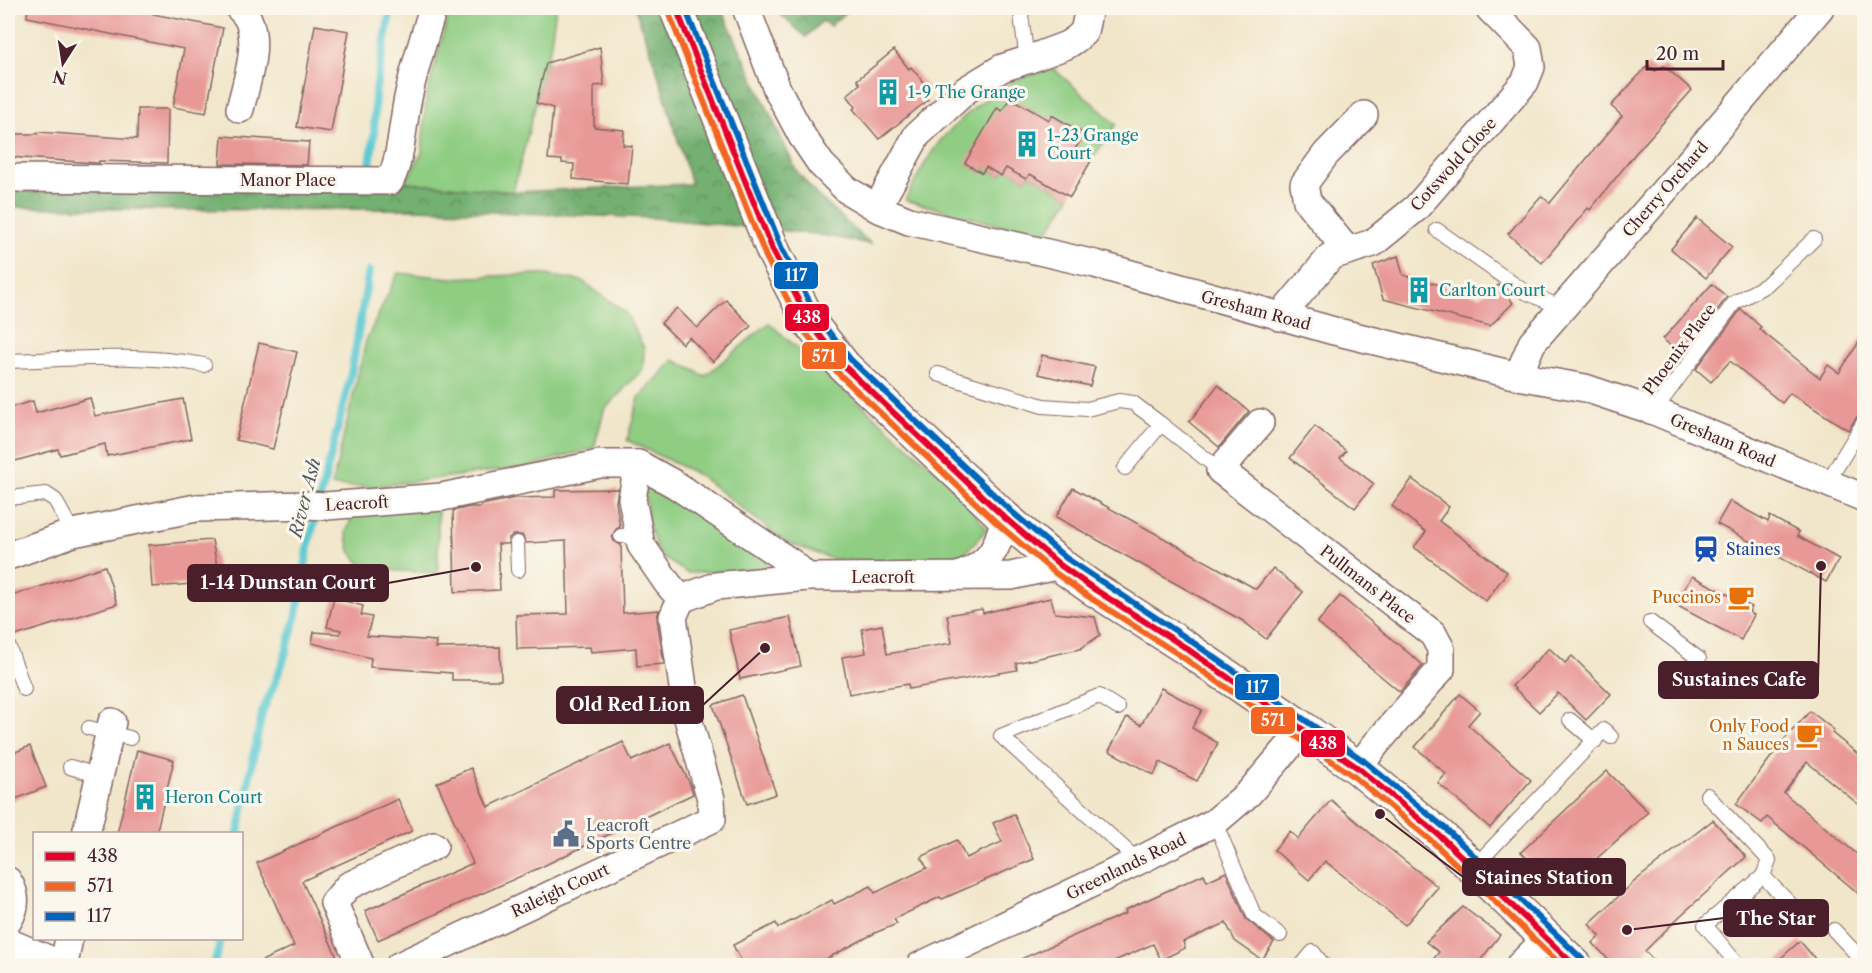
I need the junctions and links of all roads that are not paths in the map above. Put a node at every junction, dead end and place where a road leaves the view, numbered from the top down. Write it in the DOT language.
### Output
graph roads {
  1 [pos="239,8"];
  2 [pos="433,8"];
  3 [pos="676,8"];
  4 [pos="746,8"];
  5 [pos="1024,8"];
  6 [pos="1089,8"];
  7 [pos="1489,8"];
  8 [pos="1820,8"];
  9 [pos="1027,60"];
  10 [pos="240,109"];
  11 [pos="1364,115"];
  12 [pos="8,178"];
  13 [pos="877,208"];
  14 [pos="1437,230"];
  15 [pos="1814,239"];
  16 [pos="1347,250"];
  17 [pos="1563,308"];
  18 [pos="1280,317"];
  19 [pos="8,361"];
  20 [pos="204,365"];
  21 [pos="938,374"];
  22 [pos="1518,376"];
  23 [pos="1654,411"];
  24 [pos="1864,422"];
  25 [pos="1260,423"];
  26 [pos="1161,424"];
  27 [pos="638,464"];
  28 [pos="1125,468"];
  29 [pos="1220,470"];
  30 [pos="1827,483"];
  31 [pos="8,498"];
  32 [pos="1864,498"];
  33 [pos="1005,518"];
  34 [pos="73,533"];
  35 [pos="517,543"];
  36 [pos="8,556"];
  37 [pos="1060,565"];
  38 [pos="518,570"];
  39 [pos="960,576"];
  40 [pos="807,577"];
  41 [pos="681,599"];
  42 [pos="1650,622"];
  43 [pos="8,645"];
  44 [pos="1699,659"];
  45 [pos="24,689"];
  46 [pos="1118,708"];
  47 [pos="1570,720"];
  48 [pos="1304,729"];
  49 [pos="110,730"];
  50 [pos="1611,737"];
  51 [pos="1594,741"];
  52 [pos="70,767"];
  53 [pos="1358,768"];
  54 [pos="100,776"];
  55 [pos="1707,795"];
  56 [pos="1215,822"];
  57 [pos="86,832"];
  58 [pos="434,846"];
  59 [pos="1138,861"];
  60 [pos="1474,867"];
  61 [pos="1763,876"];
  62 [pos="8,881"];
  63 [pos="1798,912"];
  64 [pos="8,921"];
  65 [pos="1834,930"];
  66 [pos="1280,935"];
  67 [pos="1547,938"];
  68 [pos="69,940"];
  69 [pos="8,942"];
  70 [pos="1864,962"];
  71 [pos="64,965"];
  72 [pos="1738,965"];
  73 [pos="361,966"];
  74 [pos="399,966"];
  75 [pos="920,966"];
  76 [pos="1301,966"];
  77 [pos="1324,966"];
  78 [pos="1519,966"];
  79 [pos="1576,966"];
  1 -- 10 [label="street"];
  2 -- 12 [label="street, Manor Place"];
  3 -- 33 [label="street"];
  4 -- 13 [label="street, Gresham Road"];
  5 -- 9 [label="lane"];
  6 -- 9 [label="street"];
  7 -- 16 [label="street, Cotswold Close"];
  8 -- 17 [label="street, Cherry Orchard"];
  9 -- 13 [label="street"];
  11 -- 16 [label="street"];
  13 -- 18 [label="street, Gresham Road"];
  14 -- 17 [label="lane"];
  15 -- 23 [label="lane, Phoenix Place"];
  16 -- 18 [label="street, Cotswold Close"];
  17 -- 22 [label="street, Cherry Orchard"];
  18 -- 22 [label="street, Gresham Road"];
  19 -- 20 [label="lane"];
  21 -- 26 [label="lane"];
  22 -- 23 [label="street, Gresham Road"];
  23 -- 30 [label="street, Gresham Road"];
  24 -- 30 [label="lane"];
  25 -- 29 [label="street"];
  26 -- 28 [label="lane"];
  26 -- 29 [label="lane"];
  27 -- 34 [label="street, Leacroft"];
  27 -- 40 [label="street, Leacroft"];
  27 -- 41 [label="street"];
  29 -- 53 [label="street, Pullmans Place"];
  30 -- 32 [label="street, Gresham Road"];
  31 -- 34 [label="lane"];
  33 -- 37 [label="street"];
  33 -- 39 [label="street"];
  34 -- 36 [label="street, Leacroft"];
  35 -- 38 [label="lane"];
  37 -- 39 [label="street, Leacroft"];
  37 -- 48 [label="street"];
  39 -- 40 [label="street, Leacroft"];
  40 -- 41 [label="street, Leacroft"];
  41 -- 74 [label="street, Raleigh Court"];
  42 -- 44 [label="lane"];
  43 -- 45 [label="lane"];
  46 -- 59 [label="lane"];
  47 -- 51 [label="lane"];
  48 -- 53 [label="street"];
  48 -- 56 [label="street, Greenlands Road"];
  49 -- 54 [label="street"];
  50 -- 51 [label="lane"];
  51 -- 60 [label="lane"];
  52 -- 54 [label="lane"];
  53 -- 60 [label="street"];
  54 -- 57 [label="street"];
  55 -- 61 [label="lane"];
  56 -- 59 [label="street, Greenlands Road"];
  56 -- 66 [label="lane"];
  58 -- 73 [label="street"];
  59 -- 75 [label="street, Greenlands Road"];
  60 -- 67 [label="street"];
  61 -- 63 [label="lane"];
  61 -- 72 [label="lane"];
  62 -- 64 [label="street"];
  65 -- 70 [label="lane"];
  67 -- 78 [label="street"];
  67 -- 79 [label="street"];
  68 -- 71 [label="street"];
  69 -- 71 [label="street"];
  76 -- 77 [label="lane"];
}
